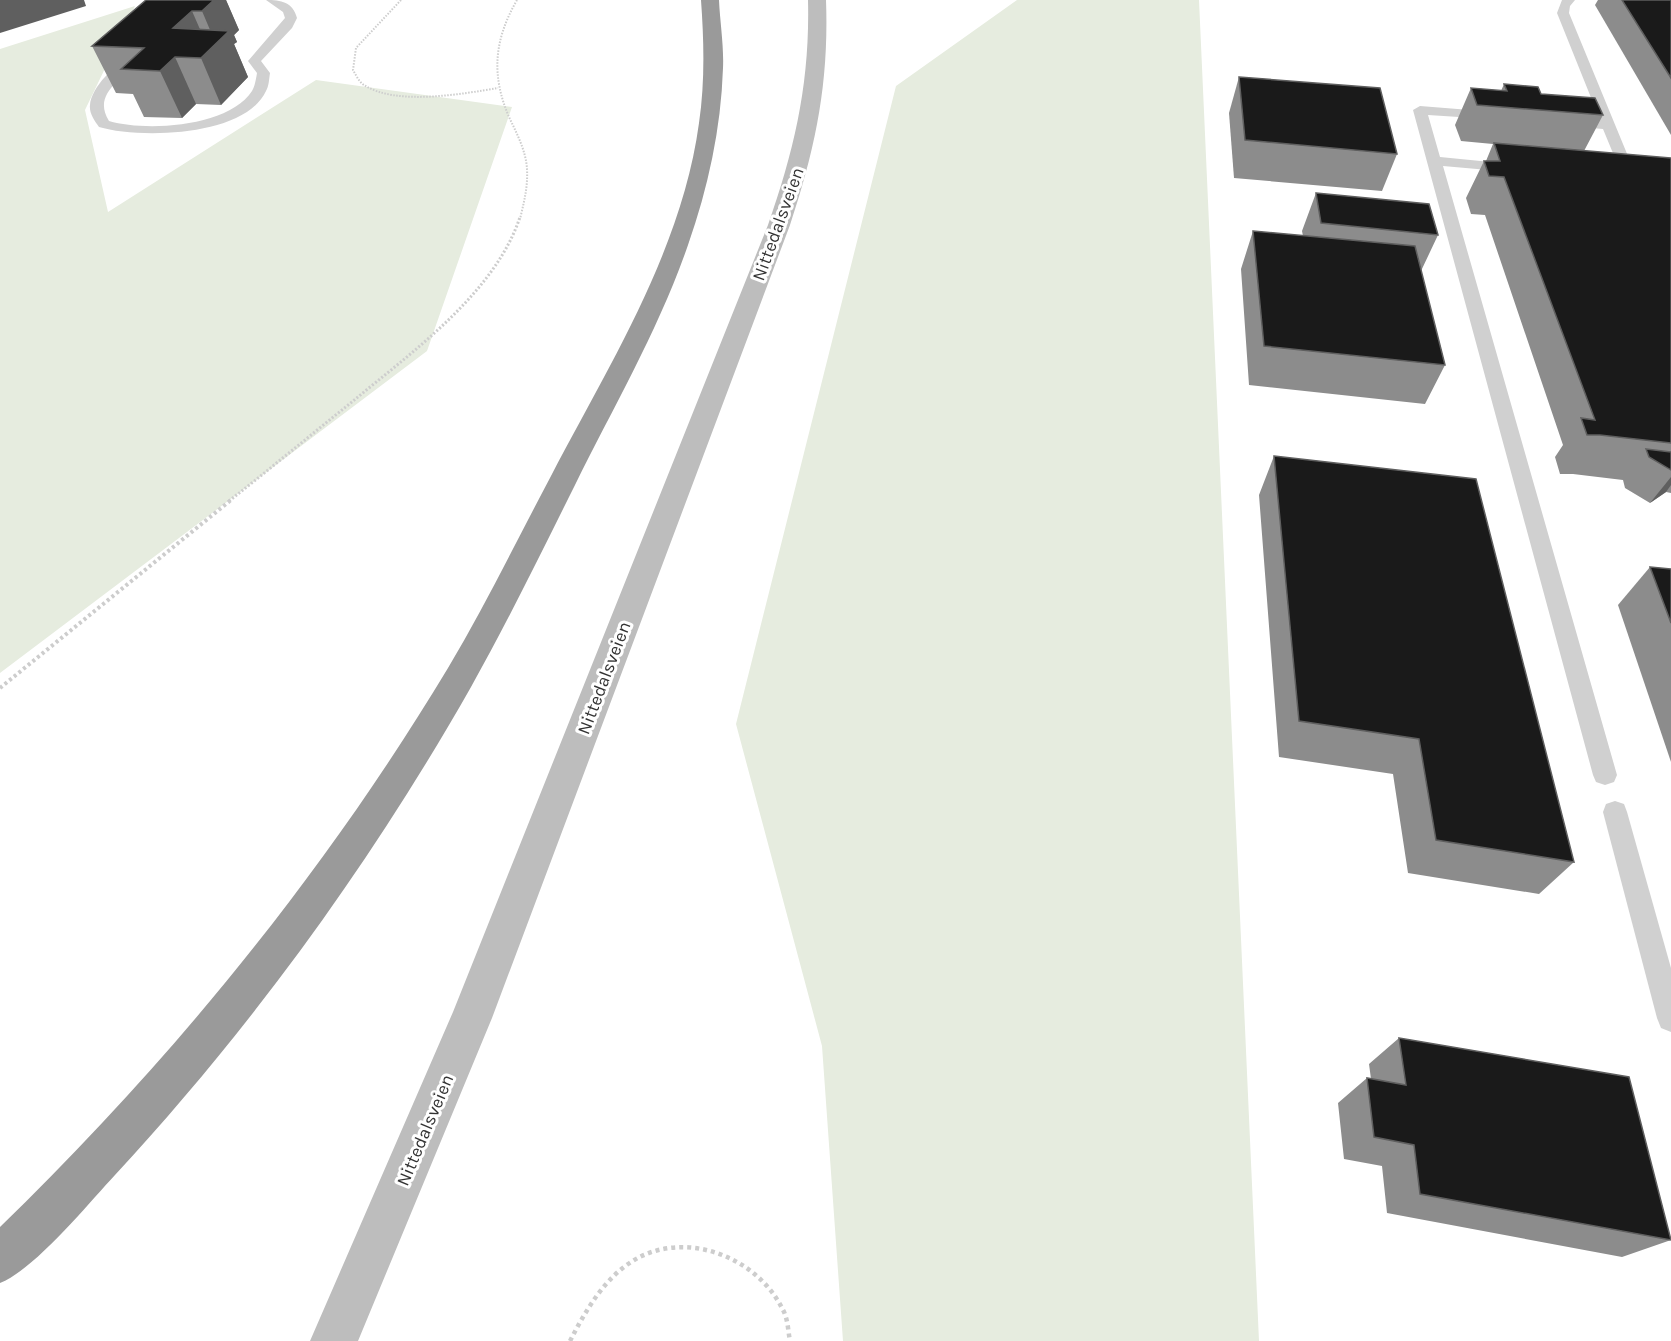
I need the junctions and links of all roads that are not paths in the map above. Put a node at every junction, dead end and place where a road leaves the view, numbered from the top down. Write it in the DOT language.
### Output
graph roads {
  1 [pos="272,0"];
  2 [pos="710,0"];
  3 [pos="817,0"];
  4 [pos="1569,0"];
  5 [pos="141,53"];
  6 [pos="1503,116"];
  7 [pos="1550,120"];
  8 [pos="1608,125"];
  9 [pos="1434,161"];
  10 [pos="1526,169"];
  11 [pos="1607,176"];
  12 [pos="1605,775"];
  13 [pos="1615,812"];
  14 [pos="1671,1018"];
  15 [pos="0,1260"];
  16 [pos="334,1341"];
  1 -- 5 [label="lane"];
  2 -- 15 [label="highway"];
  3 -- 16 [label="main road, Nittedalsveien"];
  4 -- 8 [label="lane"];
  6 -- 9 [label="lane"];
  7 -- 8 [label="lane"];
  8 -- 11 [label="lane"];
  9 -- 10 [label="lane"];
  9 -- 12 [label="lane"];
  13 -- 14 [label="lane"];
}
